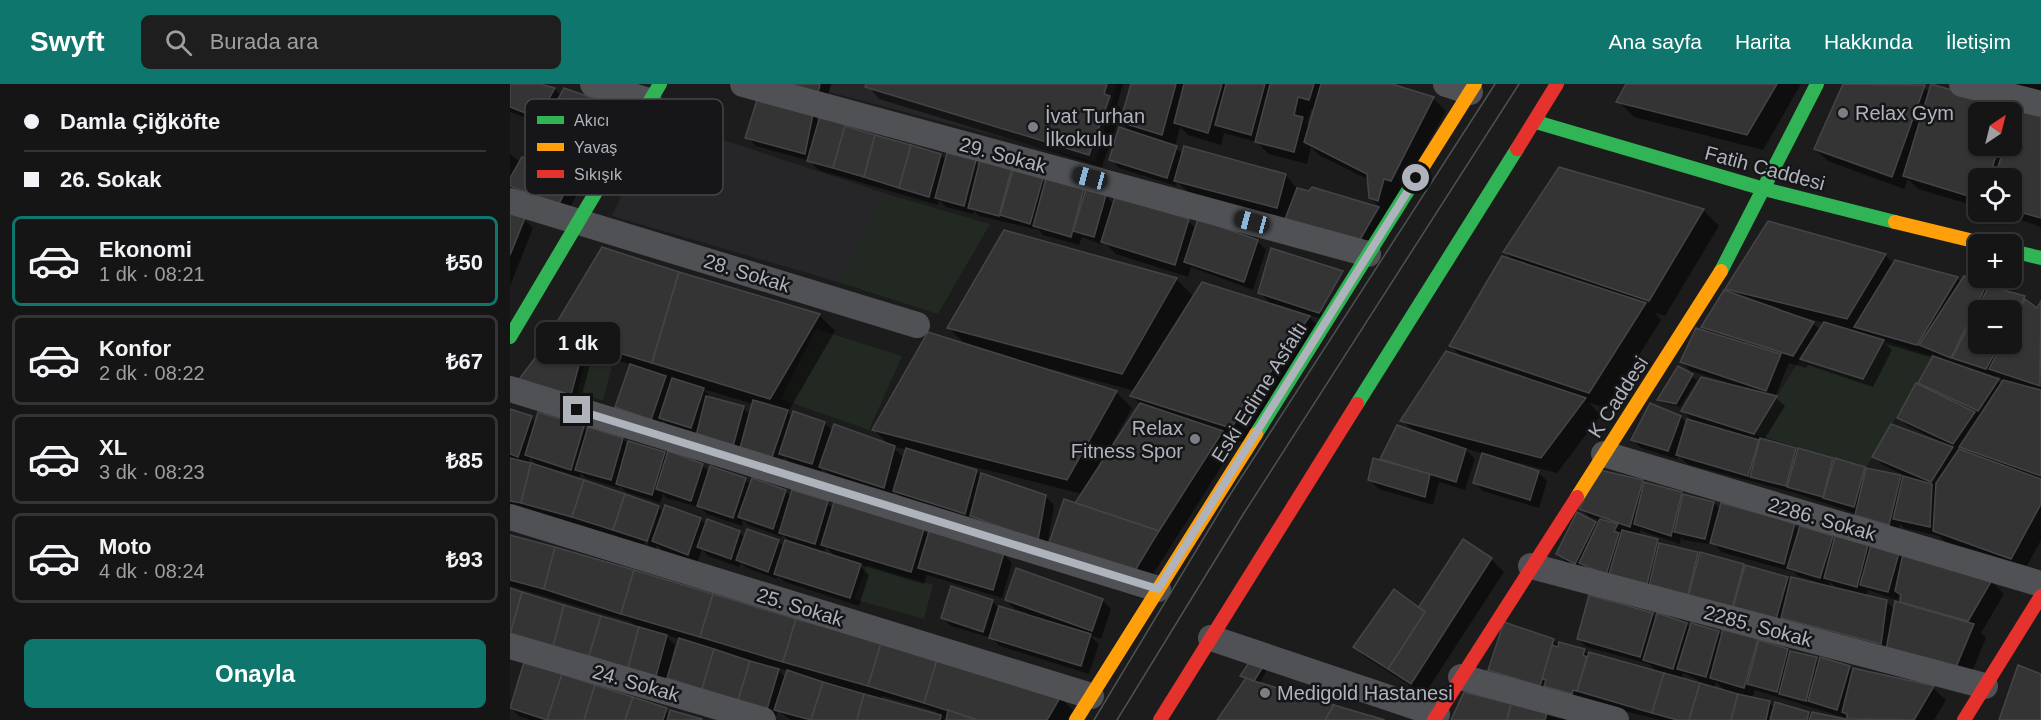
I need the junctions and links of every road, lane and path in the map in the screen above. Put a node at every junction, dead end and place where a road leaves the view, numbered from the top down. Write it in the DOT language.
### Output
graph roads {
  1 [pos="593,84"];
  2 [pos="743,84"];
  3 [pos="1557,84"];
  4 [pos="1816,84"];
  5 [pos="1962,84"];
  6 [pos="1463,87"];
  7 [pos="654,93"];
  8 [pos="2041,104"];
  9 [pos="1536,122"];
  10 [pos="1764,189"];
  11 [pos="593,195"];
  12 [pos="510,201"];
  13 [pos="578,221"];
  14 [pos="1968,240"];
  15 [pos="2022,253"];
  16 [pos="1368,254"];
  17 [pos="2041,258"];
  18 [pos="514,323"];
  19 [pos="917,325"];
  20 [pos="510,389"];
  21 [pos="1604,454"];
  22 [pos="510,517"];
  23 [pos="1531,566"];
  24 [pos="2041,584"];
  25 [pos="1158,589"];
  26 [pos="2041,596"];
  27 [pos="1211,638"];
  28 [pos="510,646"];
  29 [pos="1461,676"];
  30 [pos="1985,686"];
  31 [pos="1091,696"];
  32 [pos="1436,717"];
  33 [pos="763,720"];
  34 [pos="1076,720"];
  35 [pos="1160,720"];
  36 [pos="1616,720"];
  37 [pos="1964,720"];
  1 -- 7 [label="street"];
  2 -- 16 [label="street, 29. Sokak"];
  3 -- 9 [label="main road"];
  4 -- 10 [label="main road, K Caddesi"];
  5 -- 8 [label="street"];
  6 -- 16 [label="main road, Eski Edirne Asfaltı"];
  9 -- 10 [label="main road, Fatih Caddesi"];
  9 -- 27 [label="main road"];
  10 -- 14 [label="main road, Fatih Caddesi"];
  10 -- 21 [label="main road, K Caddesi"];
  11 -- 13 [label="main road"];
  12 -- 13 [label="street, 28. Sokak"];
  13 -- 18 [label="main road"];
  13 -- 19 [label="street, 28. Sokak"];
  15 -- 17 [label="main road"];
  16 -- 25 [label="main road, Eski Edirne Asfaltı"];
  20 -- 25 [label="street"];
  21 -- 23 [label="main road, K Caddesi"];
  21 -- 24 [label="street, 2286. Sokak"];
  22 -- 31 [label="street, 25. Sokak"];
  23 -- 29 [label="main road, K Caddesi"];
  23 -- 30 [label="street, 2285. Sokak"];
  25 -- 31 [label="main road, Eski Edirne Asfaltı"];
  26 -- 30 [label="main road"];
  27 -- 32 [label="street"];
  27 -- 35 [label="main road"];
  28 -- 33 [label="street, 24. Sokak"];
  29 -- 32 [label="main road, K Caddesi"];
  29 -- 36 [label="street"];
  30 -- 37 [label="main road"];
  31 -- 34 [label="main road, Eski Edirne Asfaltı"];
}
